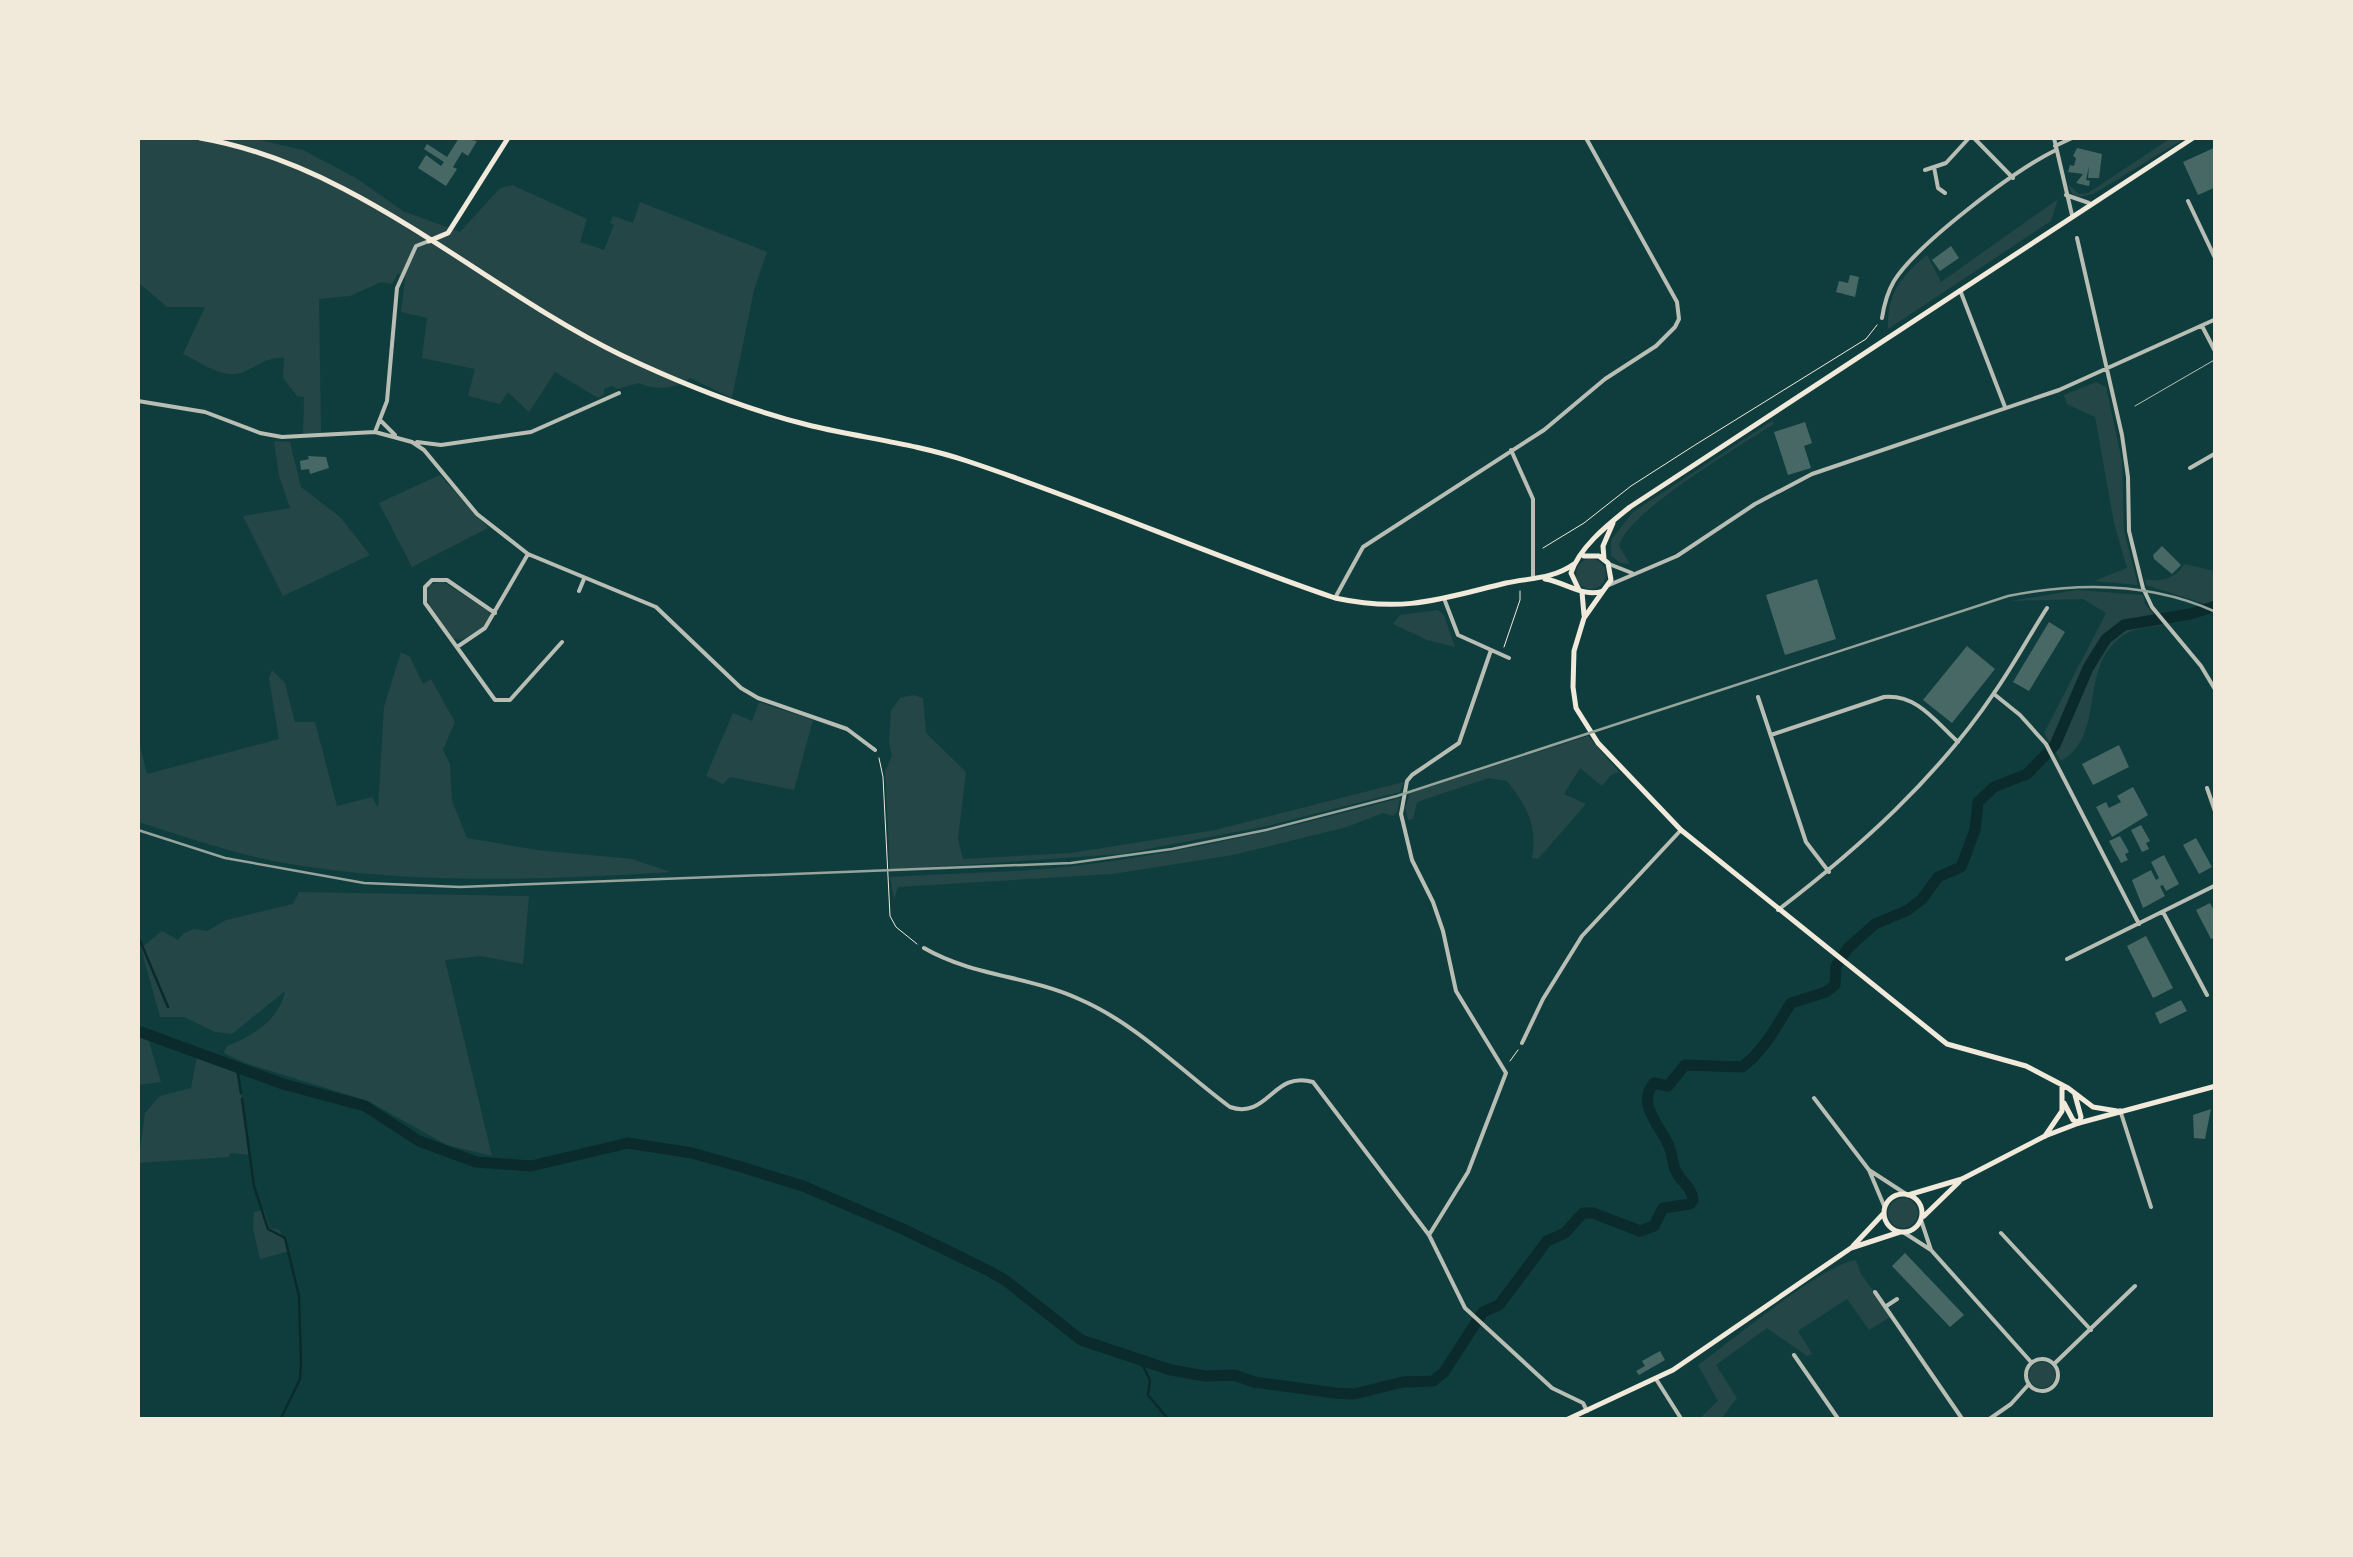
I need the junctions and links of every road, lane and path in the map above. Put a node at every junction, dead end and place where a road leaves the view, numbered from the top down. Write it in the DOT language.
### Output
graph roads {
  1 [pos="200,138"];
  2 [pos="508,138"];
  3 [pos="1586,138"];
  4 [pos="1972,138"];
  5 [pos="2054,138"];
  6 [pos="2072,138"];
  7 [pos="2193,138"];
  8 [pos="2056,148"];
  9 [pos="1934,167"];
  10 [pos="1925,170"];
  11 [pos="2013,178"];
  12 [pos="1945,193"];
  13 [pos="2066,194"];
  14 [pos="2188,201"];
  15 [pos="2092,204"];
  16 [pos="2072,216"];
  17 [pos="2077,238"];
  18 [pos="429,241"];
  19 [pos="2216,260"];
  20 [pos="1960,290"];
  21 [pos="1882,318"];
  22 [pos="2216,319"];
  23 [pos="2202,326"];
  24 [pos="2216,356"];
  25 [pos="2107,369"];
  26 [pos="620,393"];
  27 [pos="138,401"];
  28 [pos="2135,406"];
  29 [pos="2006,408"];
  30 [pos="381,421"];
  31 [pos="374,432"];
  32 [pos="396,436"];
  33 [pos="412,442"];
  34 [pos="442,445"];
  35 [pos="1511,450"];
  36 [pos="2216,453"];
  37 [pos="432,460"];
  38 [pos="2190,468"];
  39 [pos="1614,520"];
  40 [pos="528,554"];
  41 [pos="1532,554"];
  42 [pos="1581,557"];
  43 [pos="1606,561"];
  44 [pos="1574,564"];
  45 [pos="1632,573"];
  46 [pos="1542,578"];
  47 [pos="584,579"];
  48 [pos="1533,579"];
  49 [pos="1519,580"];
  50 [pos="1605,588"];
  51 [pos="579,591"];
  52 [pos="1580,591"];
  53 [pos="1335,598"];
  54 [pos="1445,601"];
  55 [pos="2047,608"];
  56 [pos="495,612"];
  57 [pos="1584,618"];
  58 [pos="561,646"];
  59 [pos="457,647"];
  60 [pos="1490,650"];
  61 [pos="1501,654"];
  62 [pos="1509,658"];
  63 [pos="2216,691"];
  64 [pos="1994,694"];
  65 [pos="1758,696"];
  66 [pos="1772,734"];
  67 [pos="1958,742"];
  68 [pos="875,750"];
  69 [pos="2207,788"];
  70 [pos="2216,814"];
  71 [pos="1681,830"];
  72 [pos="1829,872"];
  73 [pos="2216,885"];
  74 [pos="1778,910"];
  75 [pos="2164,912"];
  76 [pos="2139,924"];
  77 [pos="924,948"];
  78 [pos="2068,960"];
  79 [pos="2207,996"];
  80 [pos="1522,1043"];
  81 [pos="1504,1067"];
  82 [pos="2216,1086"];
  83 [pos="2062,1087"];
  84 [pos="2074,1092"];
  85 [pos="1814,1098"];
  86 [pos="2064,1103"];
  87 [pos="2119,1110"];
  88 [pos="2079,1123"];
  89 [pos="2044,1136"];
  90 [pos="1869,1170"];
  91 [pos="1962,1180"];
  92 [pos="1907,1194"];
  93 [pos="2150,1206"];
  94 [pos="1884,1210"];
  95 [pos="1922,1219"];
  96 [pos="1902,1232"];
  97 [pos="2001,1233"];
  98 [pos="1429,1235"];
  99 [pos="1851,1248"];
  100 [pos="1931,1250"];
  101 [pos="2136,1286"];
  102 [pos="1875,1292"];
  103 [pos="1897,1299"];
  104 [pos="1886,1306"];
  105 [pos="2091,1330"];
  106 [pos="1794,1355"];
  107 [pos="2031,1362"];
  108 [pos="2054,1364"];
  109 [pos="1656,1379"];
  110 [pos="2028,1384"];
  111 [pos="1587,1411"];
  112 [pos="1566,1420"];
  113 [pos="1682,1420"];
  114 [pos="1839,1420"];
  115 [pos="1963,1420"];
  116 [pos="1988,1420"];
  1 -- 18 [label="main road"];
  2 -- 18 [label="main road"];
  3 -- 35 [label="street"];
  4 -- 9 [label="street"];
  4 -- 11 [label="street"];
  5 -- 8 [label="street"];
  6 -- 8 [label="street"];
  7 -- 15 [label="main road"];
  8 -- 11 [label="street"];
  8 -- 13 [label="street"];
  9 -- 10 [label="street"];
  9 -- 12 [label="street"];
  11 -- 21 [label="street"];
  13 -- 15 [label="street"];
  13 -- 16 [label="street"];
  14 -- 19 [label="street"];
  15 -- 16 [label="main road"];
  16 -- 20 [label="main road"];
  17 -- 25 [label="street"];
  18 -- 30 [label="street"];
  18 -- 53 [label="main road"];
  20 -- 29 [label="street"];
  20 -- 39 [label="main road"];
  21 -- 41 [label="path"];
  22 -- 23 [label="street"];
  23 -- 24 [label="street"];
  23 -- 25 [label="street"];
  24 -- 28 [label="lane"];
  25 -- 29 [label="street"];
  25 -- 63 [label="street"];
  26 -- 34 [label="street"];
  27 -- 31 [label="street"];
  29 -- 45 [label="street"];
  30 -- 31 [label="street"];
  30 -- 32 [label="street"];
  31 -- 32 [label="street"];
  32 -- 33 [label="street"];
  33 -- 34 [label="street"];
  33 -- 37 [label="street"];
  34 -- 37 [label="street"];
  35 -- 41 [label="street"];
  35 -- 53 [label="street"];
  36 -- 38 [label="street"];
  37 -- 40 [label="street"];
  39 -- 42 [label="main road"];
  39 -- 43 [label="main road"];
  40 -- 47 [label="street"];
  40 -- 56 [label="street"];
  41 -- 48 [label="street"];
  42 -- 43 [label="main road"];
  42 -- 44 [label="main road"];
  43 -- 45 [label="street"];
  43 -- 50 [label="main road"];
  44 -- 46 [label="main road"];
  44 -- 52 [label="main road"];
  45 -- 50 [label="street"];
  46 -- 48 [label="main road"];
  46 -- 52 [label="main road"];
  47 -- 51 [label="street"];
  47 -- 68 [label="street"];
  48 -- 49 [label="main road"];
  49 -- 54 [label="main road"];
  49 -- 61 [label="path"];
  50 -- 52 [label="main road"];
  50 -- 57 [label="main road"];
  52 -- 57 [label="main road"];
  53 -- 54 [label="main road"];
  54 -- 60 [label="street"];
  55 -- 64 [label="street"];
  56 -- 59 [label="street"];
  56 -- 59 [label="street"];
  57 -- 71 [label="main road"];
  58 -- 59 [label="street"];
  60 -- 61 [label="street"];
  60 -- 81 [label="street"];
  61 -- 62 [label="street"];
  64 -- 67 [label="street"];
  64 -- 76 [label="street"];
  65 -- 66 [label="street"];
  66 -- 67 [label="street"];
  66 -- 72 [label="street"];
  67 -- 72 [label="street"];
  68 -- 77 [label="path"];
  69 -- 70 [label="street"];
  71 -- 74 [label="main road"];
  71 -- 80 [label="street"];
  72 -- 74 [label="street"];
  73 -- 75 [label="street"];
  74 -- 83 [label="main road"];
  75 -- 76 [label="street"];
  75 -- 79 [label="street"];
  76 -- 78 [label="street"];
  77 -- 98 [label="street"];
  80 -- 81 [label="path"];
  81 -- 98 [label="street"];
  82 -- 87 [label="main road"];
  83 -- 84 [label="main road"];
  83 -- 86 [label="main road"];
  84 -- 87 [label="main road"];
  84 -- 88 [label="main road"];
  85 -- 90 [label="street"];
  86 -- 88 [label="main road"];
  86 -- 89 [label="main road"];
  87 -- 88 [label="main road"];
  87 -- 93 [label="street"];
  88 -- 89 [label="main road"];
  89 -- 91 [label="main road"];
  90 -- 92 [label="street"];
  90 -- 94 [label="street"];
  91 -- 92 [label="main road"];
  91 -- 95 [label="main road"];
  92 -- 94 [label="main road"];
  92 -- 95 [label="main road"];
  94 -- 96 [label="main road"];
  94 -- 99 [label="main road"];
  95 -- 96 [label="main road"];
  95 -- 100 [label="street"];
  96 -- 99 [label="main road"];
  96 -- 100 [label="street"];
  97 -- 105 [label="street"];
  98 -- 111 [label="street"];
  99 -- 109 [label="main road"];
  100 -- 107 [label="street"];
  101 -- 105 [label="street"];
  102 -- 104 [label="street"];
  103 -- 104 [label="street"];
  104 -- 115 [label="street"];
  105 -- 108 [label="street"];
  106 -- 114 [label="street"];
  107 -- 108 [label="street"];
  107 -- 110 [label="street"];
  108 -- 110 [label="street"];
  109 -- 111 [label="main road"];
  109 -- 113 [label="street"];
  110 -- 116 [label="street"];
  111 -- 112 [label="main road"];
}
